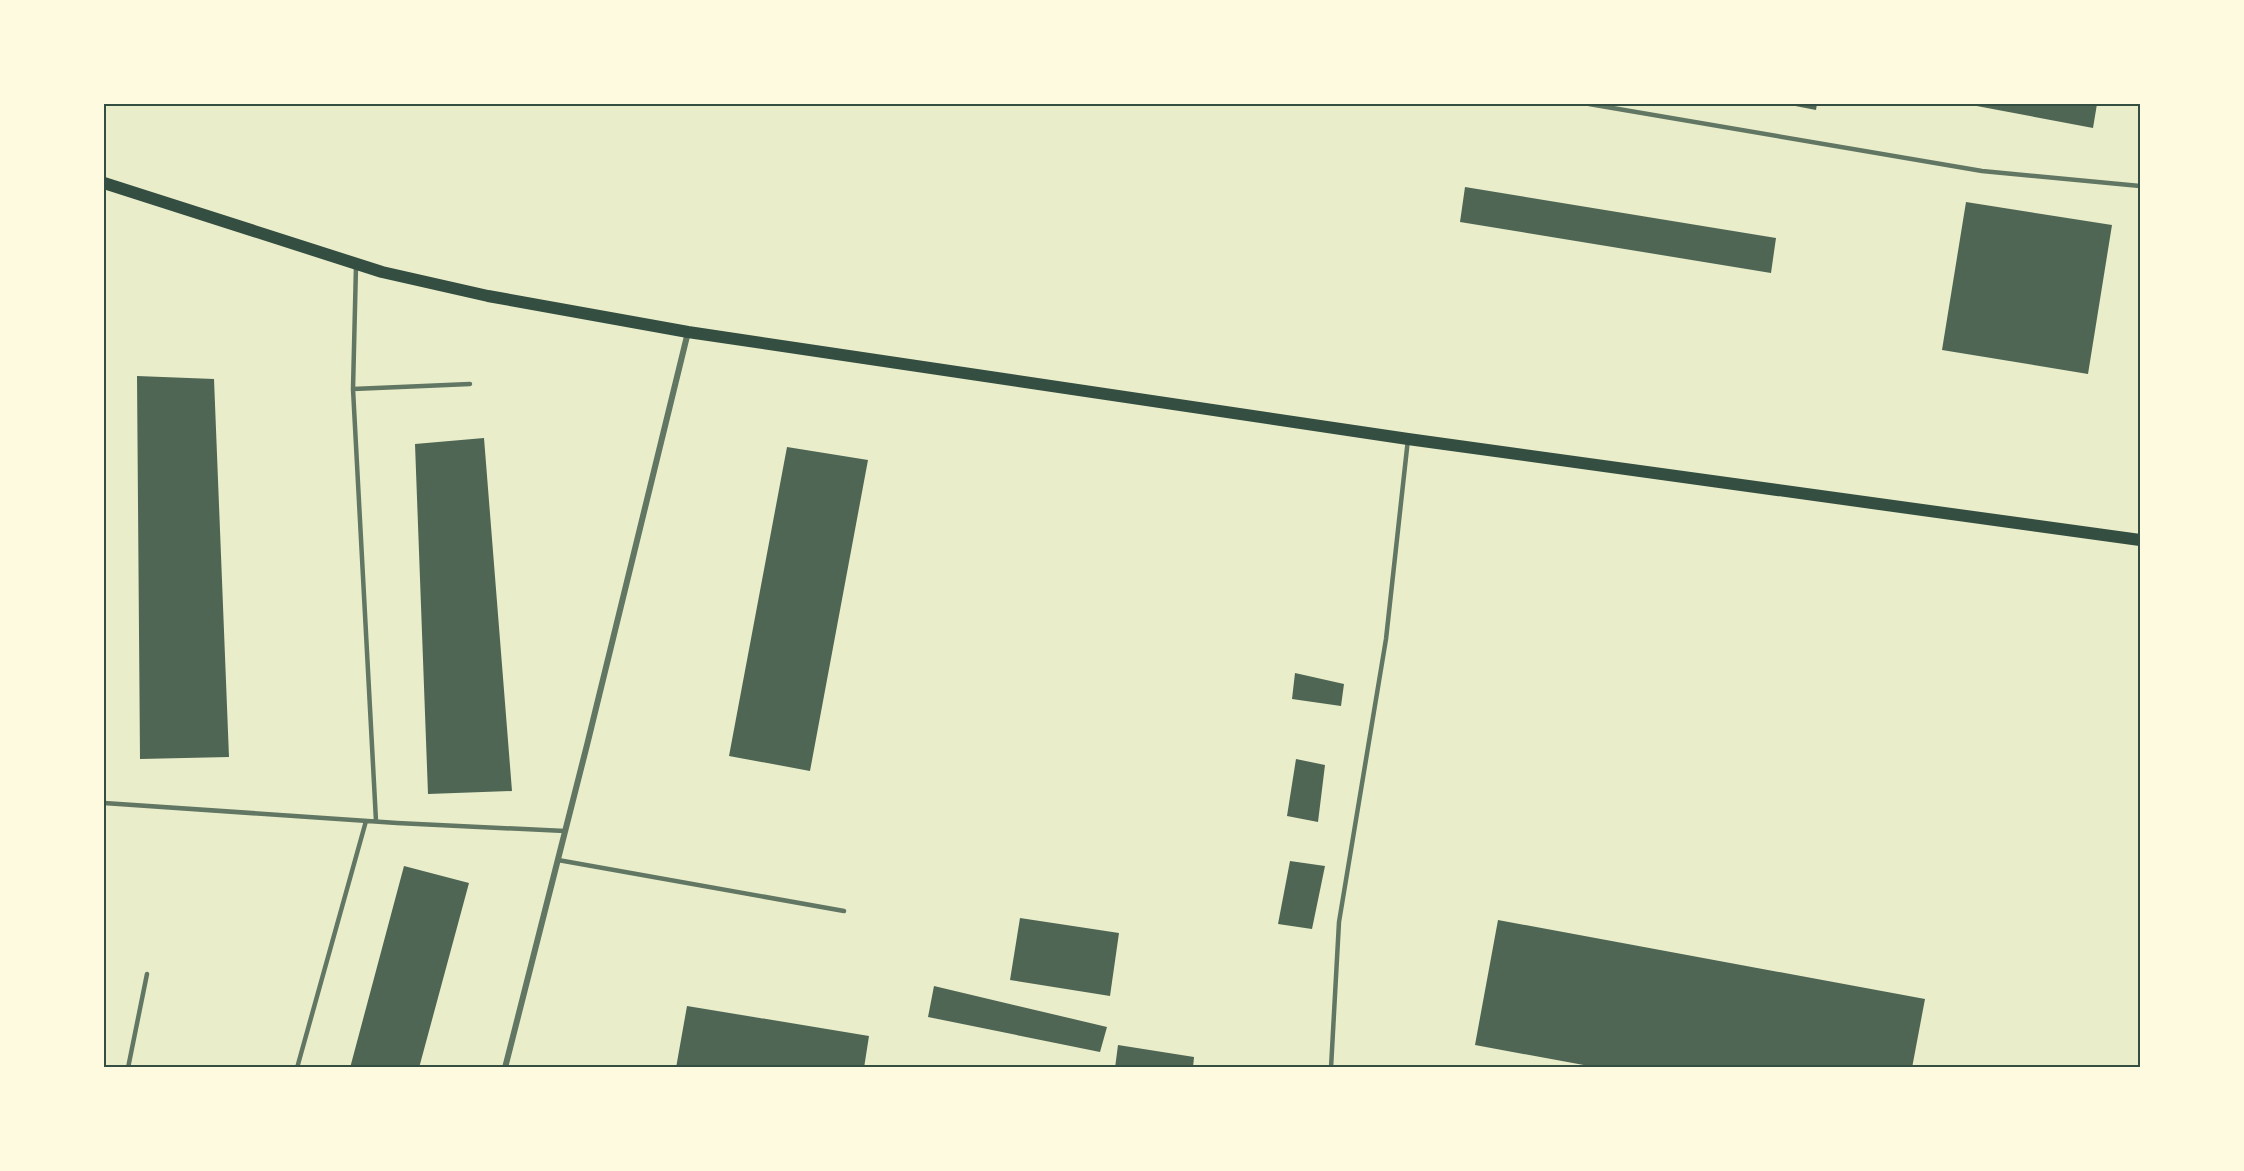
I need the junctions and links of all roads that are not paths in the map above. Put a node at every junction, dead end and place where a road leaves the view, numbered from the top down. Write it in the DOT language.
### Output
graph roads {
  1 [pos="1588,104"];
  2 [pos="104,183"];
  3 [pos="2140,186"];
  4 [pos="356,263"];
  5 [pos="688,332"];
  6 [pos="470,384"];
  7 [pos="353,389"];
  8 [pos="1408,439"];
  9 [pos="2140,540"];
  10 [pos="104,803"];
  11 [pos="366,821"];
  12 [pos="376,821"];
  13 [pos="565,831"];
  14 [pos="558,860"];
  15 [pos="843,911"];
  16 [pos="147,974"];
  17 [pos="128,1068"];
  18 [pos="297,1068"];
  19 [pos="505,1068"];
  20 [pos="1331,1068"];
  1 -- 3 [label="lane"];
  2 -- 4 [label="main road"];
  4 -- 5 [label="main road"];
  4 -- 7 [label="lane"];
  5 -- 8 [label="main road"];
  5 -- 13 [label="street"];
  6 -- 7 [label="lane"];
  7 -- 12 [label="lane"];
  8 -- 9 [label="main road"];
  8 -- 20 [label="lane"];
  10 -- 11 [label="lane"];
  11 -- 12 [label="lane"];
  11 -- 18 [label="lane"];
  12 -- 13 [label="lane"];
  13 -- 14 [label="street"];
  14 -- 15 [label="lane"];
  14 -- 19 [label="street"];
  16 -- 17 [label="lane"];
}
